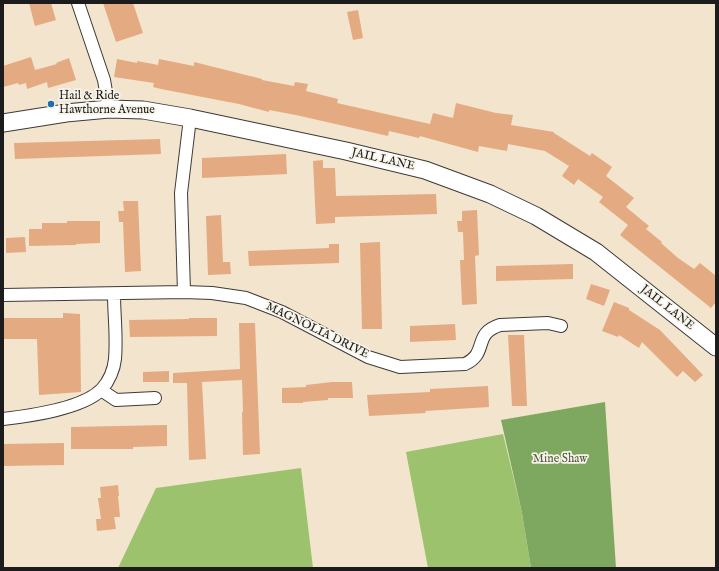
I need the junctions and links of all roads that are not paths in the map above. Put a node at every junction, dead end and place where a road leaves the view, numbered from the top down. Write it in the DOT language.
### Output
graph roads {
  1 [pos="78,3"];
  2 [pos="108,109"];
  3 [pos="190,118"];
  4 [pos="3,123"];
  5 [pos="184,292"];
  6 [pos="114,294"];
  7 [pos="3,295"];
  8 [pos="561,326"];
  9 [pos="716,346"];
  10 [pos="101,390"];
  11 [pos="155,398"];
  12 [pos="3,419"];
  1 -- 2 [label="street"];
  2 -- 3 [label="street, JAIL LANE"];
  2 -- 4 [label="street, JAIL LANE"];
  3 -- 5 [label="street"];
  3 -- 9 [label="street, JAIL LANE"];
  5 -- 6 [label="street, MAGNOLIA DRIVE"];
  5 -- 8 [label="street, MAGNOLIA DRIVE"];
  6 -- 7 [label="street, MAGNOLIA DRIVE"];
  6 -- 10 [label="street"];
  10 -- 11 [label="street"];
  10 -- 12 [label="street"];
}
